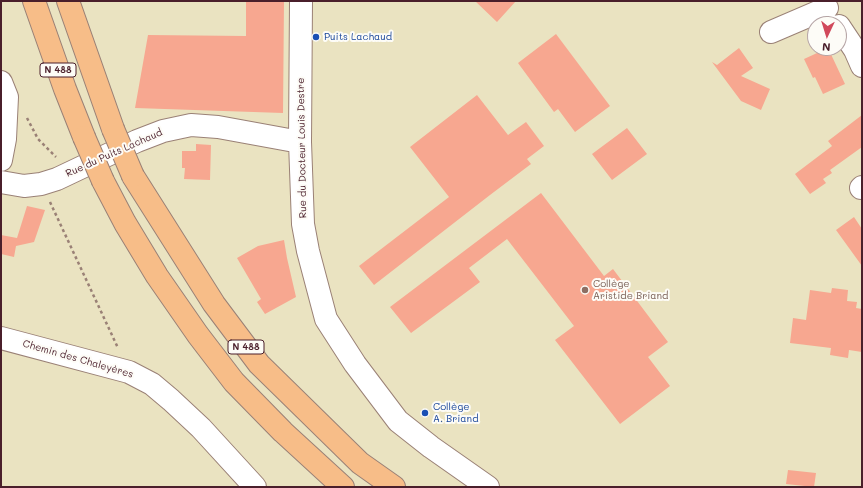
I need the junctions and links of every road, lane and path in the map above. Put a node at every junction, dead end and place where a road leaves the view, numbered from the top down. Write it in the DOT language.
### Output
graph roads {
  1 [pos="34,1"];
  2 [pos="68,1"];
  3 [pos="301,1"];
  4 [pos="832,15"];
  5 [pos="771,32"];
  6 [pos="862,66"];
  7 [pos="4,90"];
  8 [pos="300,142"];
  9 [pos="1,160"];
  10 [pos="71,171"];
  11 [pos="1,182"];
  12 [pos="41,184"];
  13 [pos="1,338"];
  14 [pos="129,372"];
  15 [pos="255,487"];
  16 [pos="343,487"];
  17 [pos="394,487"];
  18 [pos="488,487"];
  1 -- 16 [label="highway, N 488, bridge"];
  2 -- 17 [label="highway, N 488, bridge"];
  3 -- 8 [label="street, Rue du Docteur Louis Destre"];
  4 -- 5 [label="street"];
  4 -- 6 [label="street"];
  7 -- 9 [label="street"];
  7 -- 10 [label="path"];
  8 -- 10 [label="street, Rue du Puits Lachaud"];
  8 -- 18 [label="street, Rue du Docteur Louis Destre"];
  10 -- 12 [label="street, Rue du Puits Lachaud"];
  11 -- 12 [label="street, Rue du Puits Lachaud"];
  12 -- 14 [label="path"];
  13 -- 14 [label="street, Chemin des Chaleyères"];
  14 -- 15 [label="street, Chemin des Chaleyères"];
}
